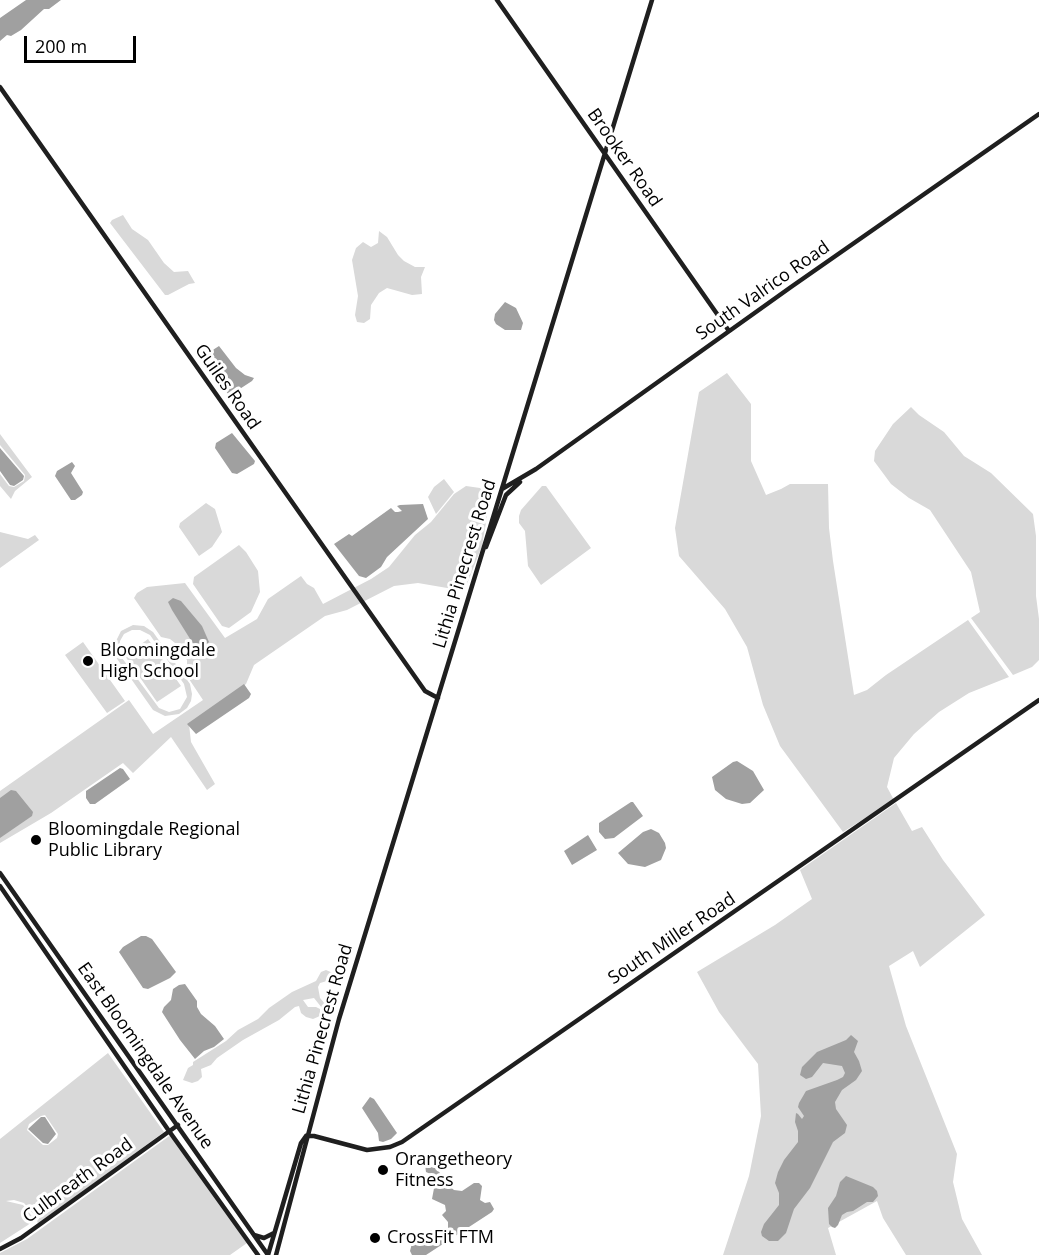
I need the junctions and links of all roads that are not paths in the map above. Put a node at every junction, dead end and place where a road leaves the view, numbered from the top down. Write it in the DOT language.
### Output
graph roads {
  1 [pos="497,0"];
  2 [pos="652,0"];
  3 [pos="0,87"];
  4 [pos="1039,114"];
  5 [pos="605,153"];
  6 [pos="729,331"];
  7 [pos="504,491"];
  8 [pos="438,698"];
  9 [pos="1039,700"];
  10 [pos="0,873"];
  11 [pos="0,886"];
  12 [pos="178,1125"];
  13 [pos="169,1131"];
  14 [pos="306,1136"];
  15 [pos="275,1232"];
  16 [pos="254,1235"];
  17 [pos="0,1250"];
  18 [pos="258,1255"];
  19 [pos="268,1255"];
  20 [pos="276,1255"];
  1 -- 5 [label="street, Brooker Road"];
  2 -- 5 [label="street, Lithia Pinecrest Road"];
  3 -- 8 [label="street, Guiles Road"];
  4 -- 6 [label="street, South Valrico Road"];
  5 -- 6 [label="street, Brooker Road"];
  5 -- 7 [label="street, Lithia Pinecrest Road"];
  6 -- 7 [label="street, South Valrico Road"];
  7 -- 8 [label="street, Lithia Pinecrest Road"];
  8 -- 14 [label="street, Lithia Pinecrest Road"];
  9 -- 14 [label="street, South Miller Road"];
  10 -- 12 [label="street, East Bloomingdale Avenue"];
  11 -- 13 [label="street, East Bloomingdale Avenue"];
  12 -- 13 [label="street, Culbreath Road"];
  12 -- 16 [label="street, East Bloomingdale Avenue"];
  13 -- 17 [label="street, Culbreath Road"];
  13 -- 18 [label="street, East Bloomingdale Avenue"];
  14 -- 15 [label="street, Lithia Pinecrest Road"];
  14 -- 20 [label="street, Lithia Pinecrest Road"];
  15 -- 16 [label="street"];
  15 -- 19 [label="street, Lithia Pinecrest Road"];
  16 -- 19 [label="street, East Bloomingdale Avenue"];
}
